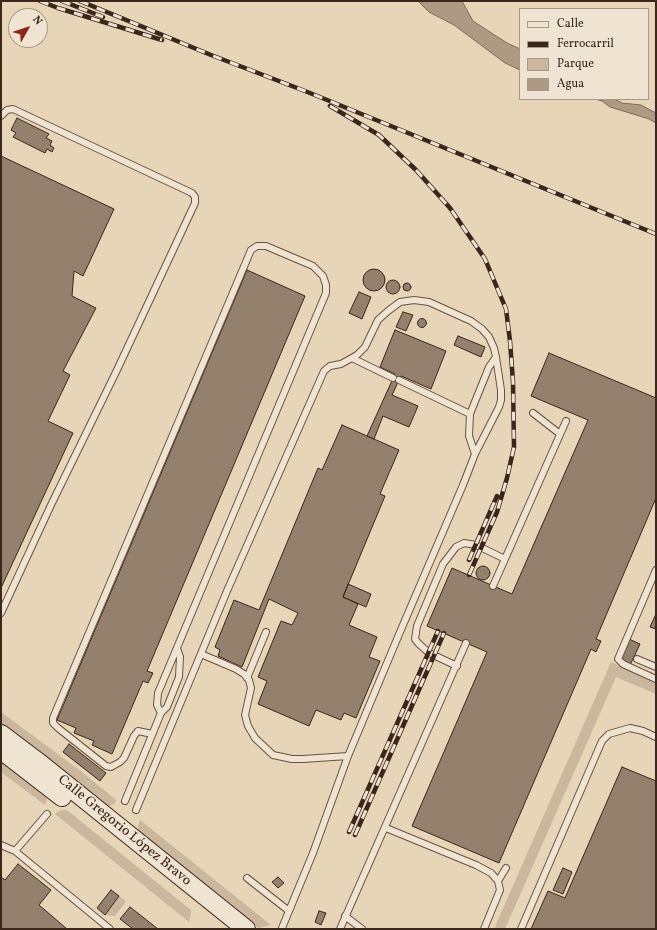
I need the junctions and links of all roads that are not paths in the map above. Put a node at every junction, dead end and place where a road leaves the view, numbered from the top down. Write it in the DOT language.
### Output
graph roads {
  1 [pos="1,116"];
  2 [pos="496,357"];
  3 [pos="352,358"];
  4 [pos="470,414"];
  5 [pos="533,414"];
  6 [pos="566,421"];
  7 [pos="560,434"];
  8 [pos="475,454"];
  9 [pos="506,559"];
  10 [pos="656,570"];
  11 [pos="493,586"];
  12 [pos="1,613"];
  13 [pos="266,632"];
  14 [pos="466,643"];
  15 [pos="177,648"];
  16 [pos="201,654"];
  17 [pos="637,659"];
  18 [pos="457,666"];
  19 [pos="656,667"];
  20 [pos="247,678"];
  21 [pos="656,679"];
  22 [pos="161,713"];
  23 [pos="1,734"];
  24 [pos="152,734"];
  25 [pos="656,737"];
  26 [pos="1,750"];
  27 [pos="348,756"];
  28 [pos="125,801"];
  29 [pos="136,810"];
  30 [pos="48,814"];
  31 [pos="386,828"];
  32 [pos="1,846"];
  33 [pos="15,851"];
  34 [pos="506,868"];
  35 [pos="247,878"];
  36 [pos="498,881"];
  37 [pos="289,911"];
  38 [pos="346,916"];
  39 [pos="282,928"];
  40 [pos="110,929"];
  41 [pos="226,929"];
  42 [pos="246,929"];
  43 [pos="340,929"];
  44 [pos="362,929"];
  45 [pos="484,929"];
  46 [pos="521,929"];
  1 -- 12 [label="lane"];
  2 -- 3 [label="lane"];
  2 -- 4 [label="lane"];
  2 -- 8 [label="lane"];
  3 -- 4 [label="lane"];
  3 -- 16 [label="lane"];
  4 -- 8 [label="lane"];
  5 -- 7 [label="lane"];
  6 -- 7 [label="lane"];
  7 -- 9 [label="lane"];
  8 -- 27 [label="lane"];
  9 -- 11 [label="lane"];
  9 -- 18 [label="lane"];
  10 -- 21 [label="lane"];
  13 -- 20 [label="lane"];
  14 -- 18 [label="lane"];
  15 -- 22 [label="lane"];
  15 -- 22 [label="lane"];
  15 -- 24 [label="lane"];
  16 -- 20 [label="lane"];
  16 -- 29 [label="lane"];
  17 -- 19 [label="lane"];
  18 -- 31 [label="lane"];
  20 -- 27 [label="lane"];
  22 -- 24 [label="lane"];
  23 -- 42 [label="main road, Calle Gregorio López Bravo"];
  24 -- 28 [label="lane"];
  25 -- 46 [label="lane"];
  26 -- 41 [label="main road, Calle Gregorio López Bravo"];
  27 -- 37 [label="lane"];
  30 -- 33 [label="lane"];
  31 -- 36 [label="lane"];
  31 -- 38 [label="lane"];
  32 -- 33 [label="lane"];
  33 -- 40 [label="lane"];
  34 -- 36 [label="lane"];
  35 -- 37 [label="lane"];
  36 -- 45 [label="lane"];
  37 -- 39 [label="lane"];
  38 -- 43 [label="lane"];
  38 -- 44 [label="lane"];
}
